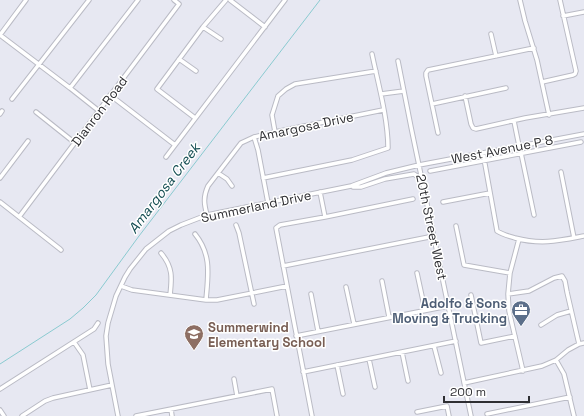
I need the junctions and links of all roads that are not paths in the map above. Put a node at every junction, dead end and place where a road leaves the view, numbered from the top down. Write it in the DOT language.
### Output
graph roads {
  1 [pos="26,0"];
  2 [pos="89,0"];
  3 [pos="138,0"];
  4 [pos="174,0"];
  5 [pos="226,0"];
  6 [pos="230,0"];
  7 [pos="285,0"];
  8 [pos="520,0"];
  9 [pos="560,0"];
  10 [pos="584,12"];
  11 [pos="563,16"];
  12 [pos="203,27"];
  13 [pos="265,27"];
  14 [pos="491,34"];
  15 [pos="0,35"];
  16 [pos="221,39"];
  17 [pos="534,48"];
  18 [pos="372,54"];
  19 [pos="496,56"];
  20 [pos="179,59"];
  21 [pos="398,61"];
  22 [pos="39,64"];
  23 [pos="196,71"];
  24 [pos="376,71"];
  25 [pos="542,82"];
  26 [pos="70,88"];
  27 [pos="506,88"];
  28 [pos="404,91"];
  29 [pos="381,94"];
  30 [pos="110,95"];
  31 [pos="465,96"];
  32 [pos="12,99"];
  33 [pos="432,104"];
  34 [pos="584,108"];
  35 [pos="383,110"];
  36 [pos="36,112"];
  37 [pos="99,112"];
  38 [pos="549,115"];
  39 [pos="195,118"];
  40 [pos="514,121"];
  41 [pos="275,132"];
  42 [pos="438,133"];
  43 [pos="584,134"];
  44 [pos="254,137"];
  45 [pos="28,142"];
  46 [pos="582,142"];
  47 [pos="75,143"];
  48 [pos="174,145"];
  49 [pos="519,146"];
  50 [pos="483,153"];
  51 [pos="521,153"];
  52 [pos="166,157"];
  53 [pos="484,160"];
  54 [pos="419,165"];
  55 [pos="430,171"];
  56 [pos="561,172"];
  57 [pos="218,173"];
  58 [pos="0,178"];
  59 [pos="263,178"];
  60 [pos="422,180"];
  61 [pos="232,186"];
  62 [pos="347,187"];
  63 [pos="320,192"];
  64 [pos="490,193"];
  65 [pos="413,199"];
  66 [pos="0,202"];
  67 [pos="268,202"];
  68 [pos="443,202"];
  69 [pos="207,215"];
  70 [pos="534,215"];
  71 [pos="325,217"];
  72 [pos="19,218"];
  73 [pos="236,225"];
  74 [pos="456,226"];
  75 [pos="195,234"];
  76 [pos="434,236"];
  77 [pos="584,236"];
  78 [pos="574,238"];
  79 [pos="519,239"];
  80 [pos="61,250"];
  81 [pos="161,253"];
  82 [pos="283,266"];
  83 [pos="417,273"];
  84 [pos="510,273"];
  85 [pos="382,281"];
  86 [pos="121,286"];
  87 [pos="287,286"];
  88 [pos="346,287"];
  89 [pos="252,293"];
  90 [pos="312,294"];
  91 [pos="508,294"];
  92 [pos="170,295"];
  93 [pos="471,295"];
  94 [pos="206,300"];
  95 [pos="254,304"];
  96 [pos="448,306"];
  97 [pos="425,310"];
  98 [pos="571,311"];
  99 [pos="389,317"];
  100 [pos="98,323"];
  101 [pos="354,324"];
  102 [pos="541,325"];
  103 [pos="318,331"];
  104 [pos="296,336"];
  105 [pos="515,336"];
  106 [pos="456,341"];
  107 [pos="74,342"];
  108 [pos="584,343"];
  109 [pos="579,344"];
  110 [pos="434,346"];
  111 [pos="402,352"];
  112 [pos="369,358"];
  113 [pos="556,360"];
  114 [pos="337,366"];
  115 [pos="523,371"];
  116 [pos="303,372"];
  117 [pos="441,373"];
  118 [pos="234,379"];
  119 [pos="408,381"];
  120 [pos="464,383"];
  121 [pos="112,385"];
  122 [pos="375,387"];
  123 [pos="0,389"];
  124 [pos="90,390"];
  125 [pos="343,394"];
  126 [pos="237,396"];
  127 [pos="570,397"];
  128 [pos="171,409"];
  129 [pos="0,410"];
  130 [pos="417,412"];
  131 [pos="487,414"];
  132 [pos="4,416"];
  133 [pos="22,416"];
  134 [pos="118,416"];
  135 [pos="136,416"];
  136 [pos="172,416"];
  137 [pos="277,416"];
  138 [pos="312,416"];
  139 [pos="450,416"];
  140 [pos="471,416"];
  141 [pos="574,416"];
  1 -- 15 [label="street"];
  2 -- 22 [label="street"];
  3 -- 26 [label="street"];
  4 -- 30 [label="street, Dianron Road"];
  5 -- 12 [label="street"];
  6 -- 13 [label="street"];
  7 -- 13 [label="street"];
  8 -- 17 [label="street"];
  9 -- 11 [label="street"];
  10 -- 11 [label="street"];
  11 -- 25 [label="street"];
  12 -- 16 [label="street"];
  12 -- 20 [label="street"];
  13 -- 39 [label="street"];
  14 -- 19 [label="street"];
  15 -- 22 [label="street"];
  17 -- 19 [label="street"];
  17 -- 25 [label="street"];
  18 -- 24 [label="street"];
  19 -- 33 [label="street"];
  20 -- 23 [label="street"];
  20 -- 39 [label="street"];
  21 -- 28 [label="street, 20th Street West"];
  22 -- 26 [label="street"];
  22 -- 32 [label="street"];
  24 -- 29 [label="street"];
  24 -- 41 [label="street"];
  25 -- 38 [label="street"];
  26 -- 37 [label="street"];
  27 -- 31 [label="street"];
  28 -- 29 [label="street"];
  28 -- 54 [label="street, 20th Street West"];
  29 -- 35 [label="street"];
  30 -- 37 [label="street, Dianron Road"];
  30 -- 48 [label="street"];
  31 -- 33 [label="street"];
  31 -- 40 [label="street"];
  33 -- 42 [label="street"];
  34 -- 38 [label="street"];
  35 -- 41 [label="street, Amargosa Drive"];
  35 -- 59 [label="street"];
  36 -- 47 [label="street"];
  37 -- 47 [label="street, Dianron Road"];
  38 -- 40 [label="street"];
  39 -- 48 [label="street"];
  40 -- 49 [label="street"];
  41 -- 44 [label="street, Amargosa Drive"];
  43 -- 49 [label="street, West Avenue P 8"];
  44 -- 57 [label="street, Amargosa Drive"];
  44 -- 59 [label="street"];
  45 -- 58 [label="street"];
  46 -- 51 [label="street, West Avenue P 8"];
  47 -- 72 [label="street, Dianron Road"];
  48 -- 52 [label="street"];
  49 -- 50 [label="street, West Avenue P 8"];
  50 -- 53 [label="street"];
  50 -- 54 [label="street, West Avenue P 8"];
  51 -- 53 [label="street, West Avenue P 8"];
  51 -- 70 [label="street"];
  53 -- 55 [label="street, West Avenue P 8"];
  53 -- 64 [label="street"];
  54 -- 60 [label="street, 20th Street West"];
  54 -- 62 [label="street, Summerland Drive"];
  56 -- 78 [label="street"];
  57 -- 61 [label="street"];
  57 -- 69 [label="street, Amargosa Drive"];
  59 -- 67 [label="street"];
  60 -- 62 [label="street"];
  60 -- 76 [label="street, 20th Street West"];
  62 -- 63 [label="street, Summerland Drive"];
  63 -- 67 [label="street, Summerland Drive"];
  63 -- 71 [label="street"];
  64 -- 68 [label="street"];
  64 -- 79 [label="street"];
  65 -- 71 [label="street"];
  66 -- 72 [label="street"];
  67 -- 69 [label="street, Summerland Drive"];
  69 -- 86 [label="street, Summerland Drive"];
  71 -- 82 [label="street"];
  72 -- 80 [label="street"];
  73 -- 89 [label="street"];
  74 -- 84 [label="street"];
  75 -- 94 [label="street"];
  76 -- 82 [label="street"];
  76 -- 96 [label="street, 20th Street West"];
  77 -- 78 [label="street"];
  78 -- 79 [label="street"];
  79 -- 84 [label="street"];
  81 -- 92 [label="street"];
  82 -- 87 [label="street"];
  83 -- 97 [label="street"];
  84 -- 91 [label="street"];
  85 -- 99 [label="street"];
  86 -- 92 [label="street"];
  86 -- 121 [label="street, Summerland Drive"];
  87 -- 89 [label="street"];
  87 -- 104 [label="street"];
  88 -- 101 [label="street"];
  89 -- 94 [label="street"];
  89 -- 95 [label="street"];
  90 -- 103 [label="street"];
  91 -- 98 [label="street"];
  91 -- 105 [label="street"];
  92 -- 94 [label="street"];
  93 -- 105 [label="street"];
  96 -- 97 [label="street"];
  96 -- 106 [label="street, 20th Street West"];
  97 -- 99 [label="street"];
  98 -- 102 [label="street"];
  98 -- 109 [label="street"];
  99 -- 101 [label="street"];
  100 -- 107 [label="street"];
  101 -- 103 [label="street"];
  103 -- 104 [label="street"];
  104 -- 116 [label="street"];
  105 -- 115 [label="street"];
  106 -- 110 [label="street"];
  106 -- 120 [label="street, 20th Street West"];
  107 -- 123 [label="street"];
  107 -- 124 [label="street"];
  108 -- 109 [label="street"];
  109 -- 113 [label="street"];
  110 -- 111 [label="street"];
  110 -- 117 [label="street"];
  111 -- 112 [label="street"];
  111 -- 119 [label="street"];
  112 -- 114 [label="street"];
  112 -- 122 [label="street"];
  113 -- 115 [label="street"];
  113 -- 127 [label="street"];
  114 -- 116 [label="street"];
  114 -- 125 [label="street"];
  115 -- 120 [label="street"];
  116 -- 138 [label="street"];
  118 -- 126 [label="street"];
  120 -- 140 [label="street, 20th Street West"];
  121 -- 124 [label="street"];
  121 -- 134 [label="street, Summerland Drive"];
  124 -- 133 [label="street"];
  126 -- 128 [label="street"];
  126 -- 137 [label="street"];
  127 -- 131 [label="street"];
  127 -- 141 [label="street"];
  128 -- 135 [label="street"];
  128 -- 136 [label="street"];
  129 -- 132 [label="street"];
  130 -- 139 [label="street"];
}
